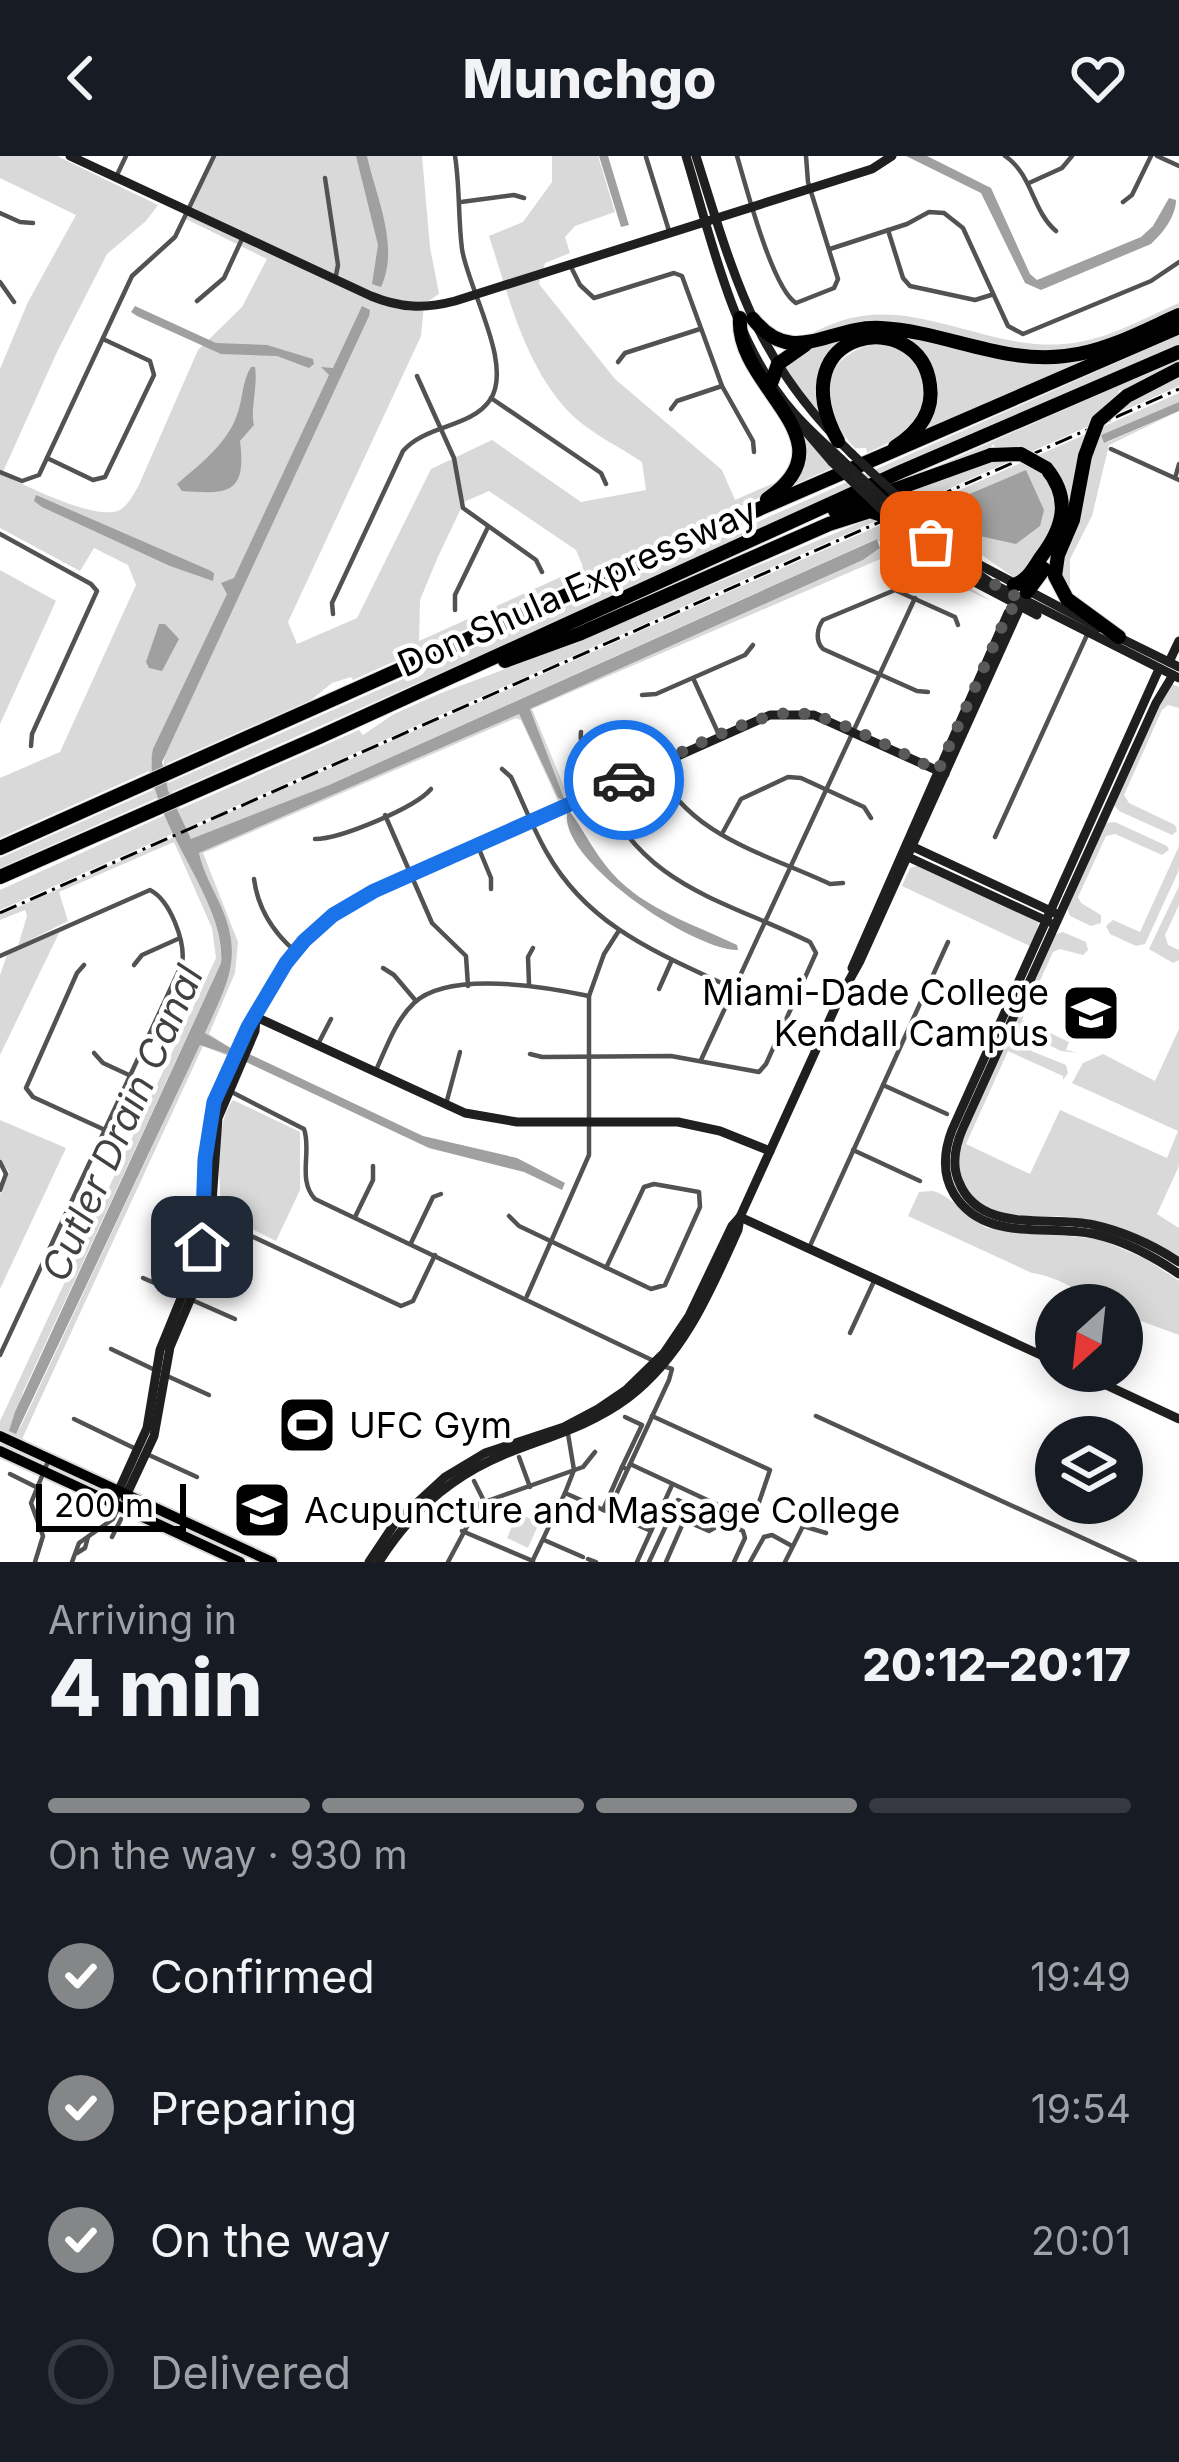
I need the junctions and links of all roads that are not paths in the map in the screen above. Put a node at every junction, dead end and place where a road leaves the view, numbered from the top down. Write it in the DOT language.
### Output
graph roads {
  1 [pos="70,156"];
  2 [pos="125,156"];
  3 [pos="214,156"];
  4 [pos="454,156"];
  5 [pos="686,156"];
  6 [pos="696,156"];
  7 [pos="737,156"];
  8 [pos="806,156"];
  9 [pos="1005,156"];
  10 [pos="1072,156"];
  11 [pos="1154,156"];
  12 [pos="646,157"];
  13 [pos="891,157"];
  14 [pos="1179,166"];
  15 [pos="116,177"];
  16 [pos="325,178"];
  17 [pos="1029,183"];
  18 [pos="809,187"];
  19 [pos="524,198"];
  20 [pos="461,202"];
  21 [pos="1123,202"];
  22 [pos="752,206"];
  23 [pos="188,211"];
  24 [pos="0,213"];
  25 [pos="711,220"];
  26 [pos="33,223"];
  27 [pos="888,230"];
  28 [pos="1056,232"];
  29 [pos="670,233"];
  30 [pos="243,237"];
  31 [pos="830,249"];
  32 [pos="1179,262"];
  33 [pos="570,265"];
  34 [pos="335,280"];
  35 [pos="0,282"];
  36 [pos="475,295"];
  37 [pos="992,295"];
  38 [pos="197,301"];
  39 [pos="14,302"];
  40 [pos="1179,315"];
  41 [pos="746,319"];
  42 [pos="1179,327"];
  43 [pos="700,329"];
  44 [pos="103,339"];
  45 [pos="808,342"];
  46 [pos="1179,352"];
  47 [pos="618,362"];
  48 [pos="1179,369"];
  49 [pos="774,373"];
  50 [pos="418,376"];
  51 [pos="722,386"];
  52 [pos="491,398"];
  53 [pos="671,409"];
  54 [pos="441,428"];
  55 [pos="838,441"];
  56 [pos="1111,449"];
  57 [pos="754,452"];
  58 [pos="47,458"];
  59 [pos="841,458"];
  60 [pos="873,461"];
  61 [pos="1179,464"];
  62 [pos="0,472"];
  63 [pos="1177,479"];
  64 [pos="606,484"];
  65 [pos="759,509"];
  66 [pos="888,517"];
  67 [pos="801,518"];
  68 [pos="914,526"];
  69 [pos="488,527"];
  70 [pos="0,534"];
  71 [pos="1062,546"];
  72 [pos="542,572"];
  73 [pos="915,598"];
  74 [pos="1018,600"];
  75 [pos="455,610"];
  76 [pos="334,614"];
  77 [pos="958,625"];
  78 [pos="1089,629"];
  79 [pos="1119,638"];
  80 [pos="1179,641"];
  81 [pos="753,645"];
  82 [pos="1172,670"];
  83 [pos="880,675"];
  84 [pos="693,678"];
  85 [pos="442,680"];
  86 [pos="928,692"];
  87 [pos="642,695"];
  88 [pos="581,732"];
  89 [pos="854,733"];
  90 [pos="720,736"];
  91 [pos="31,746"];
  92 [pos="656,766"];
  93 [pos="502,769"];
  94 [pos="942,773"];
  95 [pos="431,789"];
  96 [pos="600,790"];
  97 [pos="827,790"];
  98 [pos="385,815"];
  99 [pos="871,818"];
  100 [pos="531,820"];
  101 [pos="722,835"];
  102 [pos="995,837"];
  103 [pos="315,839"];
  104 [pos="477,844"];
  105 [pos="0,848"];
  106 [pos="907,850"];
  107 [pos="789,865"];
  108 [pos="410,874"];
  109 [pos="0,877"];
  110 [pos="254,879"];
  111 [pos="843,883"];
  112 [pos="491,890"];
  113 [pos="1053,918"];
  114 [pos="764,921"];
  115 [pos="618,932"];
  116 [pos="180,938"];
  117 [pos="948,942"];
  118 [pos="533,948"];
  119 [pos="295,951"];
  120 [pos="0,956"];
  121 [pos="672,961"];
  122 [pos="84,965"];
  123 [pos="134,965"];
  124 [pos="383,968"];
  125 [pos="529,984"];
  126 [pos="467,986"];
  127 [pos="659,989"];
  128 [pos="733,989"];
  129 [pos="589,996"];
  130 [pos="416,1001"];
  131 [pos="256,1017"];
  132 [pos="331,1019"];
  133 [pos="317,1046"];
  134 [pos="460,1052"];
  135 [pos="94,1053"];
  136 [pos="530,1054"];
  137 [pos="589,1057"];
  138 [pos="701,1060"];
  139 [pos="374,1073"];
  140 [pos="130,1076"];
  141 [pos="883,1084"];
  142 [pos="224,1088"];
  143 [pos="445,1106"];
  144 [pos="947,1114"];
  145 [pos="591,1121"];
  146 [pos="105,1130"];
  147 [pos="854,1150"];
  148 [pos="770,1151"];
  149 [pos="0,1162"];
  150 [pos="374,1166"];
  151 [pos="920,1181"];
  152 [pos="955,1185"];
  153 [pos="0,1190"];
  154 [pos="441,1194"];
  155 [pos="173,1200"];
  156 [pos="209,1216"];
  157 [pos="509,1216"];
  158 [pos="356,1217"];
  159 [pos="740,1217"];
  160 [pos="1086,1223"];
  161 [pos="1064,1229"];
  162 [pos="550,1242"];
  163 [pos="411,1244"];
  164 [pos="808,1249"];
  165 [pos="434,1255"];
  166 [pos="1179,1262"];
  167 [pos="606,1268"];
  168 [pos="1179,1274"];
  169 [pos="143,1278"];
  170 [pos="875,1279"];
  171 [pos="188,1298"];
  172 [pos="526,1298"];
  173 [pos="235,1319"];
  174 [pos="850,1333"];
  175 [pos="111,1349"];
  176 [pos="1035,1352"];
  177 [pos="0,1355"];
  178 [pos="659,1364"];
  179 [pos="160,1372"];
  180 [pos="1121,1392"];
  181 [pos="209,1395"];
  182 [pos="652,1416"];
  183 [pos="816,1416"];
  184 [pos="625,1417"];
  185 [pos="1179,1419"];
  186 [pos="74,1420"];
  187 [pos="644,1426"];
  188 [pos="566,1430"];
  189 [pos="0,1436"];
  190 [pos="0,1451"];
  191 [pos="143,1452"];
  192 [pos="596,1452"];
  193 [pos="519,1457"];
  194 [pos="46,1465"];
  195 [pos="626,1467"];
  196 [pos="574,1470"];
  197 [pos="10,1474"];
  198 [pos="468,1474"];
  199 [pos="197,1477"];
  200 [pos="673,1485"];
  201 [pos="530,1486"];
  202 [pos="36,1487"];
  203 [pos="565,1493"];
  204 [pos="425,1499"];
  205 [pos="484,1501"];
  206 [pos="613,1501"];
  207 [pos="690,1506"];
  208 [pos="119,1507"];
  209 [pos="603,1510"];
  210 [pos="108,1520"];
  211 [pos="684,1520"];
  212 [pos="725,1522"];
  213 [pos="462,1531"];
  214 [pos="651,1531"];
  215 [pos="826,1533"];
  216 [pos="112,1538"];
  217 [pos="543,1539"];
  218 [pos="793,1546"];
  219 [pos="216,1550"];
  220 [pos="589,1559"];
  221 [pos="35,1562"];
  222 [pos="72,1562"];
  223 [pos="240,1562"];
  224 [pos="272,1562"];
  225 [pos="369,1562"];
  226 [pos="379,1562"];
  227 [pos="448,1562"];
  228 [pos="533,1562"];
  229 [pos="637,1562"];
  230 [pos="649,1562"];
  231 [pos="666,1562"];
  232 [pos="734,1562"];
  233 [pos="750,1562"];
  234 [pos="785,1562"];
  235 [pos="1135,1562"];
  1 -- 15 [label="street"];
  2 -- 15 [label="street"];
  3 -- 23 [label="street"];
  4 -- 20 [label="street"];
  5 -- 25 [label="street"];
  6 -- 25 [label="street"];
  7 -- 22 [label="street"];
  8 -- 18 [label="street"];
  9 -- 17 [label="street"];
  10 -- 17 [label="street"];
  11 -- 14 [label="street"];
  11 -- 21 [label="street"];
  12 -- 29 [label="street"];
  13 -- 18 [label="street"];
  15 -- 23 [label="street"];
  16 -- 34 [label="street"];
  17 -- 28 [label="street"];
  18 -- 22 [label="street"];
  18 -- 31 [label="street"];
  19 -- 20 [label="street"];
  20 -- 36 [label="street"];
  22 -- 25 [label="street"];
  22 -- 31 [label="street"];
  23 -- 30 [label="street"];
  23 -- 44 [label="street"];
  24 -- 26 [label="street"];
  25 -- 29 [label="street"];
  25 -- 41 [label="street"];
  27 -- 31 [label="street"];
  27 -- 37 [label="street"];
  27 -- 37 [label="street"];
  29 -- 33 [label="street"];
  30 -- 34 [label="street"];
  30 -- 38 [label="street"];
  32 -- 37 [label="street"];
  33 -- 36 [label="street"];
  33 -- 43 [label="street"];
  34 -- 36 [label="street"];
  35 -- 39 [label="street"];
  36 -- 52 [label="street"];
  40 -- 45 [label="highway"];
  41 -- 45 [label="highway"];
  41 -- 49 [label="street"];
  41 -- 65 [label="highway"];
  42 -- 60 [label="highway, Don Shula Expressway"];
  43 -- 47 [label="street"];
  43 -- 51 [label="street"];
  44 -- 58 [label="street"];
  44 -- 58 [label="street"];
  45 -- 49 [label="highway"];
  46 -- 67 [label="highway, Don Shula Expressway"];
  48 -- 71 [label="highway, bridge"];
  49 -- 55 [label="street"];
  49 -- 59 [label="street"];
  50 -- 54 [label="street"];
  51 -- 53 [label="street"];
  51 -- 57 [label="street"];
  52 -- 54 [label="street"];
  52 -- 64 [label="street"];
  54 -- 69 [label="street"];
  54 -- 76 [label="street"];
  55 -- 59 [label="street"];
  55 -- 60 [label="highway"];
  56 -- 63 [label="street"];
  58 -- 62 [label="street"];
  59 -- 66 [label="street, bridge"];
  59 -- 68 [label="street, bridge"];
  60 -- 65 [label="highway, Don Shula Expressway"];
  61 -- 63 [label="street"];
  65 -- 105 [label="highway, Don Shula Expressway"];
  66 -- 68 [label="street, bridge"];
  66 -- 85 [label="highway"];
  67 -- 74 [label="highway, bridge"];
  67 -- 85 [label="highway, Don Shula Expressway"];
  68 -- 74 [label="street"];
  68 -- 74 [label="street"];
  69 -- 72 [label="street"];
  69 -- 75 [label="street"];
  70 -- 91 [label="street"];
  71 -- 74 [label="highway"];
  71 -- 79 [label="highway"];
  73 -- 77 [label="street"];
  73 -- 83 [label="street"];
  73 -- 83 [label="street"];
  74 -- 78 [label="street"];
  74 -- 94 [label="street"];
  78 -- 79 [label="street"];
  78 -- 82 [label="street"];
  78 -- 102 [label="street"];
  79 -- 82 [label="street"];
  80 -- 82 [label="street"];
  81 -- 84 [label="street"];
  82 -- 113 [label="street"];
  83 -- 86 [label="street"];
  83 -- 89 [label="street"];
  84 -- 87 [label="street"];
  84 -- 90 [label="street"];
  85 -- 109 [label="highway, Don Shula Expressway"];
  88 -- 96 [label="street"];
  89 -- 90 [label="street"];
  89 -- 94 [label="street"];
  89 -- 97 [label="street"];
  90 -- 92 [label="street"];
  92 -- 96 [label="street"];
  92 -- 101 [label="street"];
  93 -- 100 [label="street"];
  94 -- 106 [label="street"];
  95 -- 98 [label="street"];
  96 -- 100 [label="street"];
  96 -- 114 [label="street"];
  97 -- 99 [label="street"];
  97 -- 101 [label="street"];
  97 -- 107 [label="street"];
  98 -- 103 [label="street"];
  98 -- 108 [label="street"];
  100 -- 104 [label="street"];
  100 -- 115 [label="street"];
  101 -- 107 [label="street"];
  104 -- 108 [label="street"];
  104 -- 112 [label="street"];
  106 -- 113 [label="street"];
  106 -- 148 [label="street"];
  107 -- 111 [label="street"];
  107 -- 114 [label="street"];
  108 -- 119 [label="street"];
  108 -- 126 [label="street"];
  110 -- 119 [label="street"];
  113 -- 152 [label="street"];
  114 -- 128 [label="street"];
  114 -- 138 [label="street"];
  115 -- 121 [label="street"];
  115 -- 129 [label="street"];
  116 -- 120 [label="street"];
  116 -- 123 [label="street"];
  116 -- 140 [label="street"];
  117 -- 141 [label="street"];
  118 -- 125 [label="street"];
  119 -- 131 [label="street"];
  121 -- 127 [label="street"];
  121 -- 128 [label="street"];
  122 -- 146 [label="street"];
  124 -- 130 [label="street"];
  125 -- 126 [label="street"];
  125 -- 129 [label="street"];
  126 -- 130 [label="street"];
  128 -- 138 [label="street"];
  129 -- 137 [label="street"];
  130 -- 139 [label="street"];
  131 -- 133 [label="street"];
  131 -- 142 [label="street"];
  132 -- 133 [label="street"];
  133 -- 139 [label="street"];
  134 -- 143 [label="street"];
  135 -- 140 [label="street"];
  136 -- 137 [label="street"];
  137 -- 138 [label="street"];
  137 -- 145 [label="street"];
  139 -- 143 [label="street"];
  140 -- 146 [label="street"];
  141 -- 144 [label="street"];
  141 -- 147 [label="street"];
  142 -- 156 [label="street"];
  142 -- 158 [label="street"];
  143 -- 145 [label="street"];
  145 -- 148 [label="street"];
  145 -- 162 [label="street"];
  146 -- 177 [label="street"];
  147 -- 151 [label="street"];
  147 -- 164 [label="street"];
  148 -- 159 [label="street"];
  149 -- 153 [label="street"];
  150 -- 158 [label="street"];
  152 -- 160 [label="street"];
  152 -- 161 [label="street"];
  154 -- 163 [label="street"];
  155 -- 156 [label="street"];
  156 -- 165 [label="street"];
  156 -- 171 [label="street"];
  157 -- 162 [label="street"];
  158 -- 163 [label="street"];
  159 -- 164 [label="street"];
  159 -- 178 [label="street"];
  160 -- 161 [label="street"];
  160 -- 166 [label="street"];
  161 -- 168 [label="street"];
  162 -- 167 [label="street"];
  162 -- 172 [label="street"];
  163 -- 165 [label="street"];
  164 -- 170 [label="street"];
  165 -- 172 [label="street"];
  167 -- 167 [label="street"];
  169 -- 171 [label="street"];
  170 -- 174 [label="street"];
  170 -- 176 [label="street"];
  171 -- 173 [label="street"];
  171 -- 179 [label="street"];
  172 -- 178 [label="street"];
  175 -- 179 [label="street"];
  178 -- 182 [label="street"];
  178 -- 188 [label="street"];
  179 -- 181 [label="street"];
  179 -- 191 [label="street"];
  180 -- 185 [label="street"];
  182 -- 187 [label="street"];
  182 -- 200 [label="street"];
  183 -- 235 [label="street"];
  184 -- 187 [label="street"];
  186 -- 191 [label="street"];
  187 -- 195 [label="street"];
  188 -- 196 [label="street"];
  188 -- 198 [label="street"];
  189 -- 194 [label="main road"];
  190 -- 194 [label="main road"];
  191 -- 199 [label="street"];
  191 -- 208 [label="street"];
  192 -- 196 [label="street"];
  193 -- 201 [label="street"];
  194 -- 202 [label="street"];
  194 -- 208 [label="main road"];
  195 -- 200 [label="street"];
  195 -- 206 [label="street"];
  195 -- 209 [label="street"];
  196 -- 201 [label="street"];
  196 -- 203 [label="street"];
  197 -- 202 [label="street"];
  198 -- 204 [label="street"];
  198 -- 205 [label="street"];
  200 -- 214 [label="street"];
  201 -- 205 [label="street"];
  202 -- 221 [label="street"];
  203 -- 209 [label="street"];
  203 -- 217 [label="street"];
  204 -- 225 [label="street"];
  204 -- 226 [label="street"];
  205 -- 213 [label="street"];
  207 -- 211 [label="street"];
  207 -- 212 [label="street"];
  207 -- 230 [label="street"];
  208 -- 210 [label="street"];
  208 -- 210 [label="street"];
  208 -- 216 [label="street"];
  208 -- 219 [label="main road"];
  208 -- 219 [label="main road"];
  209 -- 214 [label="street"];
  210 -- 222 [label="street"];
  211 -- 212 [label="street"];
  211 -- 231 [label="street"];
  212 -- 232 [label="street"];
  213 -- 227 [label="street"];
  213 -- 228 [label="street"];
  214 -- 229 [label="street"];
  215 -- 218 [label="street"];
  217 -- 220 [label="street"];
  217 -- 228 [label="street"];
  218 -- 233 [label="street"];
  218 -- 234 [label="street"];
  219 -- 223 [label="main road"];
  219 -- 224 [label="main road"];
}
